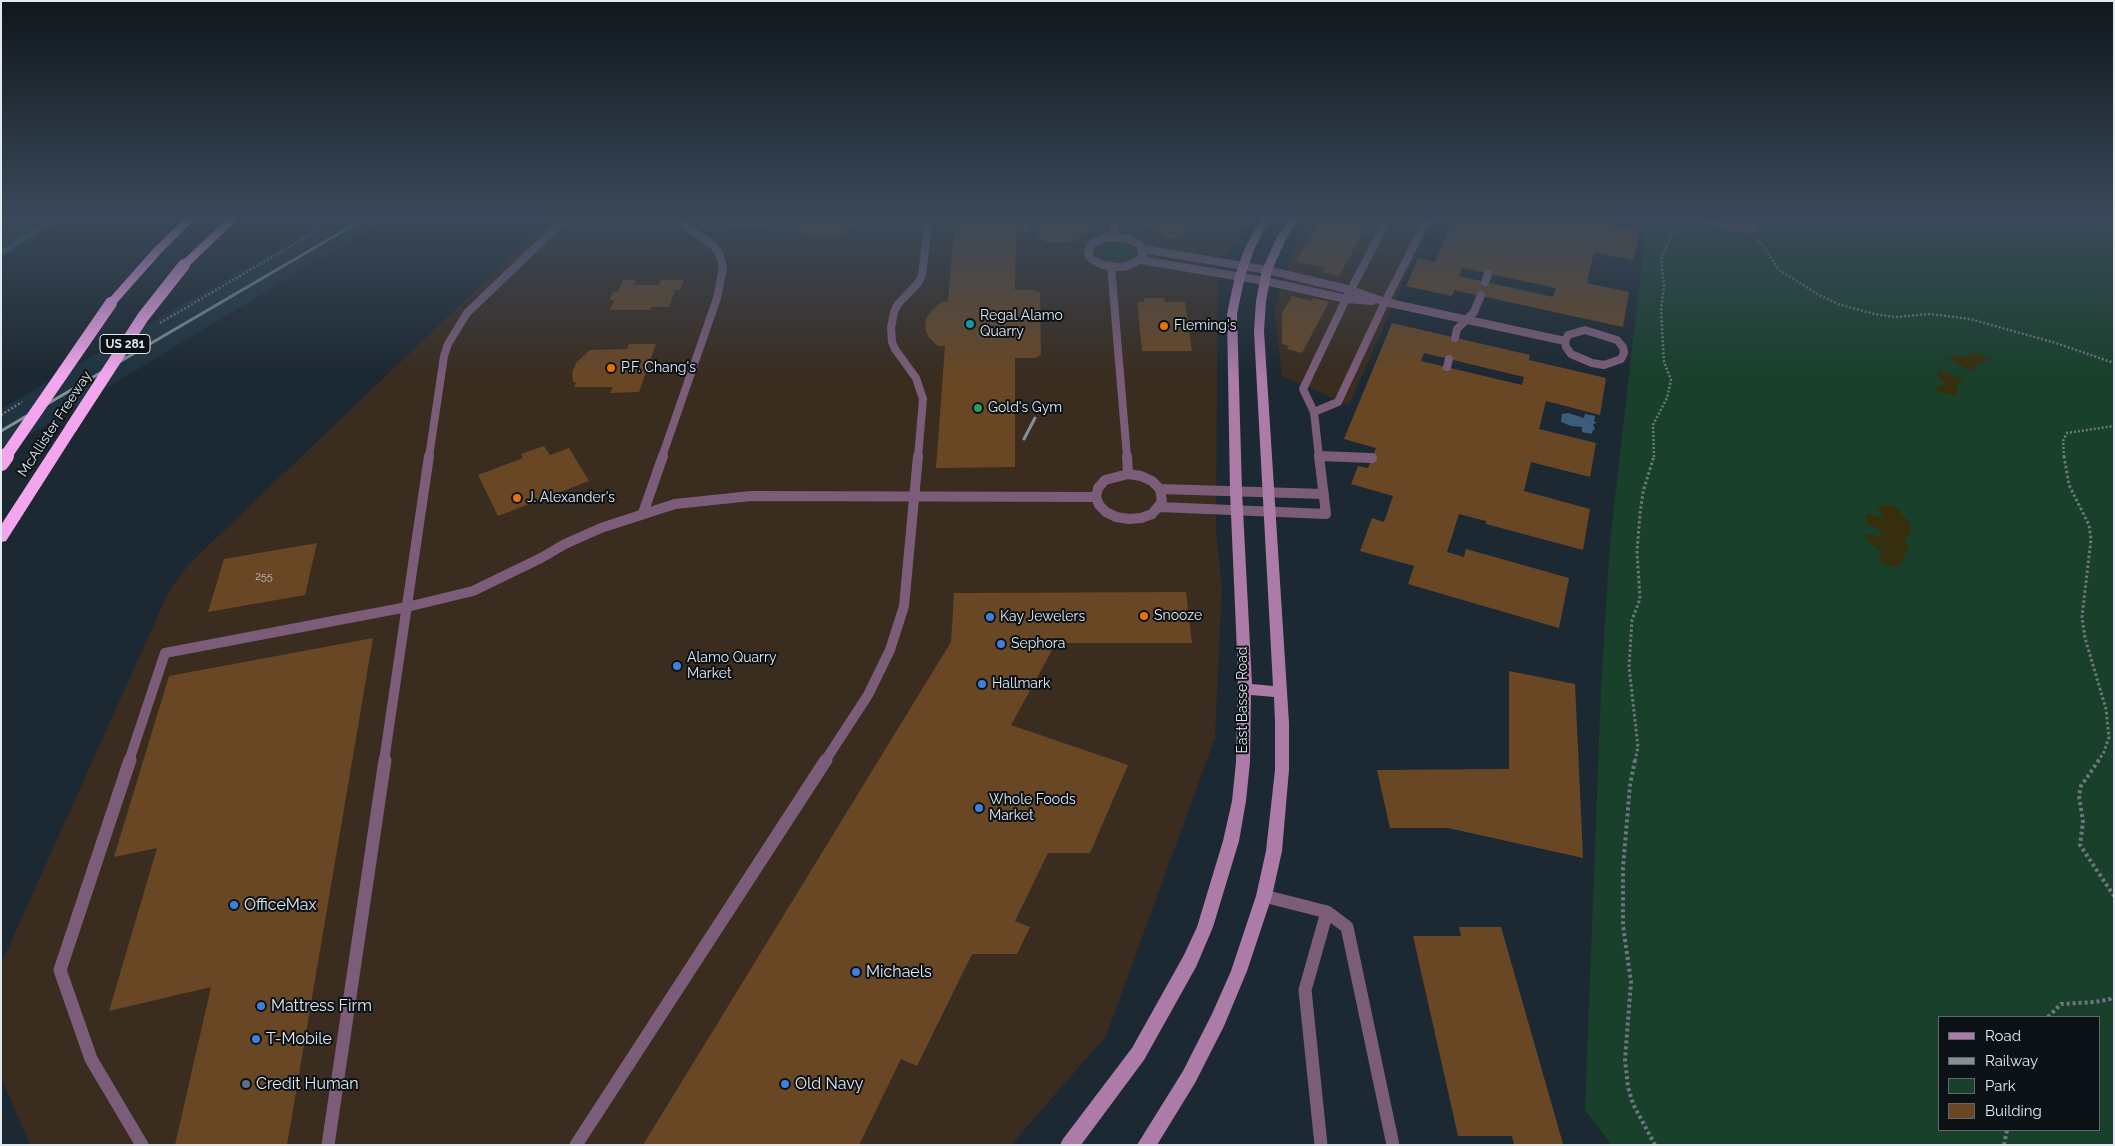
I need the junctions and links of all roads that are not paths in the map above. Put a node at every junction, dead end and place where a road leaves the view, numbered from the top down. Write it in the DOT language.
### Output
graph roads {
  1 [pos="140,270"];
  2 [pos="180,270"];
  3 [pos="511,270"];
  4 [pos="723,270"];
  5 [pos="923,270"];
  6 [pos="1111,270"];
  7 [pos="1237,270"];
  8 [pos="1255,270"];
  9 [pos="1267,270"];
  10 [pos="1269,270"];
  11 [pos="1361,270"];
  12 [pos="1401,270"];
  13 [pos="1242,271"];
  14 [pos="1488,274"];
  15 [pos="1265,281"];
  16 [pos="1485,282"];
  17 [pos="1351,290"];
  18 [pos="1481,296"];
  19 [pos="1346,299"];
  20 [pos="1385,302"];
  21 [pos="1466,320"];
  22 [pos="1455,338"];
  23 [pos="1565,341"];
  24 [pos="1314,412"];
  25 [pos="1319,456"];
  26 [pos="1372,458"];
  27 [pos="1,463"];
  28 [pos="1128,474"];
  29 [pos="1160,489"];
  30 [pos="1236,491"];
  31 [pos="1269,492"];
  32 [pos="1324,494"];
  33 [pos="915,496"];
  34 [pos="1096,497"];
  35 [pos="1159,508"];
  36 [pos="1236,510"];
  37 [pos="1270,512"];
  38 [pos="643,513"];
  39 [pos="1,537"];
  40 [pos="407,607"];
  41 [pos="1245,689"];
  42 [pos="1280,692"];
  43 [pos="1264,896"];
  44 [pos="1327,912"];
  45 [pos="142,1145"];
  46 [pos="328,1145"];
  47 [pos="576,1145"];
  48 [pos="1069,1145"];
  49 [pos="1146,1145"];
  50 [pos="1321,1145"];
  51 [pos="1393,1145"];
  1 -- 27 [label="highway, McAllister Freeway / US 281, bridge"];
  2 -- 39 [label="highway, McAllister Freeway / US 281, bridge"];
  3 -- 40 [label="lane"];
  4 -- 38 [label="lane"];
  5 -- 33 [label="lane"];
  6 -- 28 [label="lane"];
  7 -- 13 [label="lane"];
  8 -- 13 [label="lane"];
  9 -- 15 [label="main road"];
  10 -- 17 [label="lane"];
  11 -- 17 [label="lane"];
  12 -- 20 [label="lane"];
  13 -- 15 [label="lane"];
  13 -- 30 [label="main road, East Basse Road"];
  14 -- 16 [label="lane"];
  15 -- 19 [label="lane"];
  15 -- 31 [label="main road"];
  17 -- 19 [label="lane"];
  17 -- 20 [label="lane"];
  18 -- 21 [label="lane"];
  19 -- 20 [label="lane"];
  19 -- 24 [label="lane"];
  20 -- 21 [label="lane"];
  20 -- 24 [label="lane"];
  21 -- 22 [label="lane"];
  21 -- 23 [label="lane"];
  23 -- 23 [label="lane"];
  24 -- 25 [label="lane"];
  25 -- 26 [label="lane"];
  25 -- 32 [label="lane"];
  28 -- 29 [label="lane"];
  28 -- 34 [label="lane"];
  29 -- 30 [label="lane"];
  29 -- 35 [label="lane"];
  30 -- 31 [label="lane"];
  30 -- 36 [label="main road, East Basse Road"];
  31 -- 32 [label="lane"];
  31 -- 37 [label="main road"];
  32 -- 37 [label="lane"];
  33 -- 34 [label="lane"];
  33 -- 38 [label="lane"];
  33 -- 47 [label="lane"];
  34 -- 35 [label="lane"];
  35 -- 36 [label="lane"];
  36 -- 37 [label="lane"];
  36 -- 41 [label="main road, East Basse Road"];
  37 -- 42 [label="main road"];
  38 -- 40 [label="lane"];
  40 -- 45 [label="lane"];
  40 -- 46 [label="lane"];
  41 -- 42 [label="main road"];
  41 -- 48 [label="main road, East Basse Road"];
  42 -- 43 [label="main road"];
  43 -- 44 [label="lane"];
  43 -- 49 [label="main road"];
  44 -- 50 [label="lane"];
  44 -- 51 [label="lane"];
}
